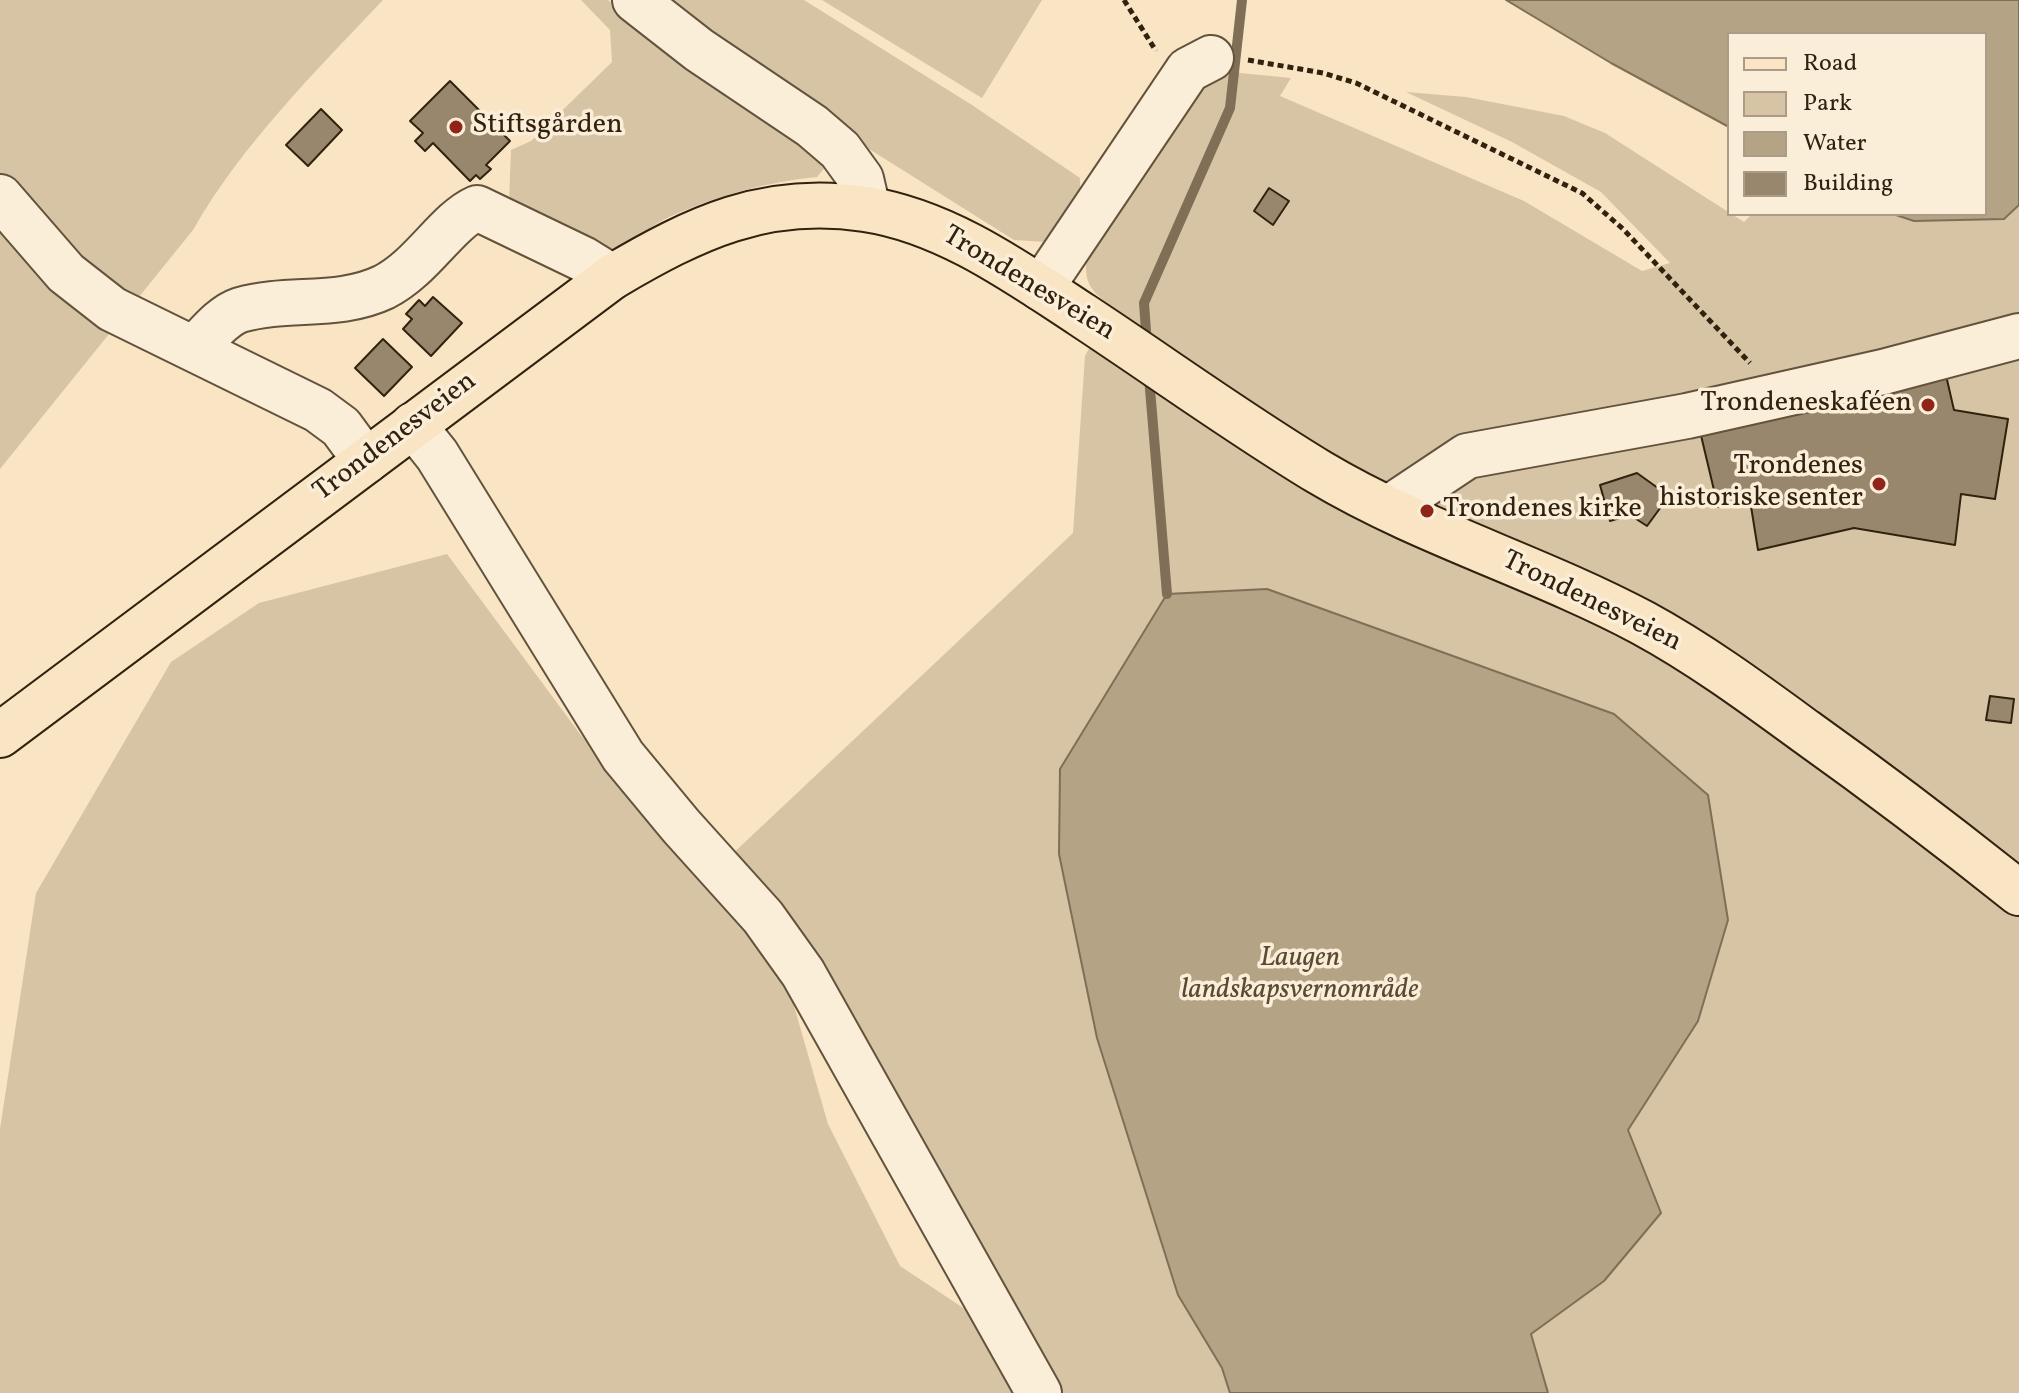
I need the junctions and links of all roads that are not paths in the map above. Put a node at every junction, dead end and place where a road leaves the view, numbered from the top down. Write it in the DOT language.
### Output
graph roads {
  1 [pos="635,0"];
  2 [pos="1211,58"];
  3 [pos="0,197"];
  4 [pos="868,209"];
  5 [pos="612,277"];
  6 [pos="1041,288"];
  7 [pos="2019,336"];
  8 [pos="194,349"];
  9 [pos="413,425"];
  10 [pos="366,461"];
  11 [pos="1389,508"];
  12 [pos="0,735"];
  13 [pos="2019,893"];
  14 [pos="1039,1393"];
  1 -- 4 [label="lane"];
  2 -- 6 [label="lane"];
  3 -- 8 [label="lane"];
  4 -- 5 [label="main road, Trondenesveien"];
  4 -- 6 [label="main road, Trondenesveien"];
  5 -- 8 [label="lane"];
  5 -- 9 [label="main road, Trondenesveien"];
  6 -- 11 [label="main road, Trondenesveien"];
  7 -- 11 [label="lane"];
  8 -- 10 [label="lane"];
  9 -- 10 [label="main road, Trondenesveien"];
  9 -- 14 [label="lane"];
  10 -- 12 [label="main road, Trondenesveien"];
  11 -- 13 [label="main road, Trondenesveien"];
}
